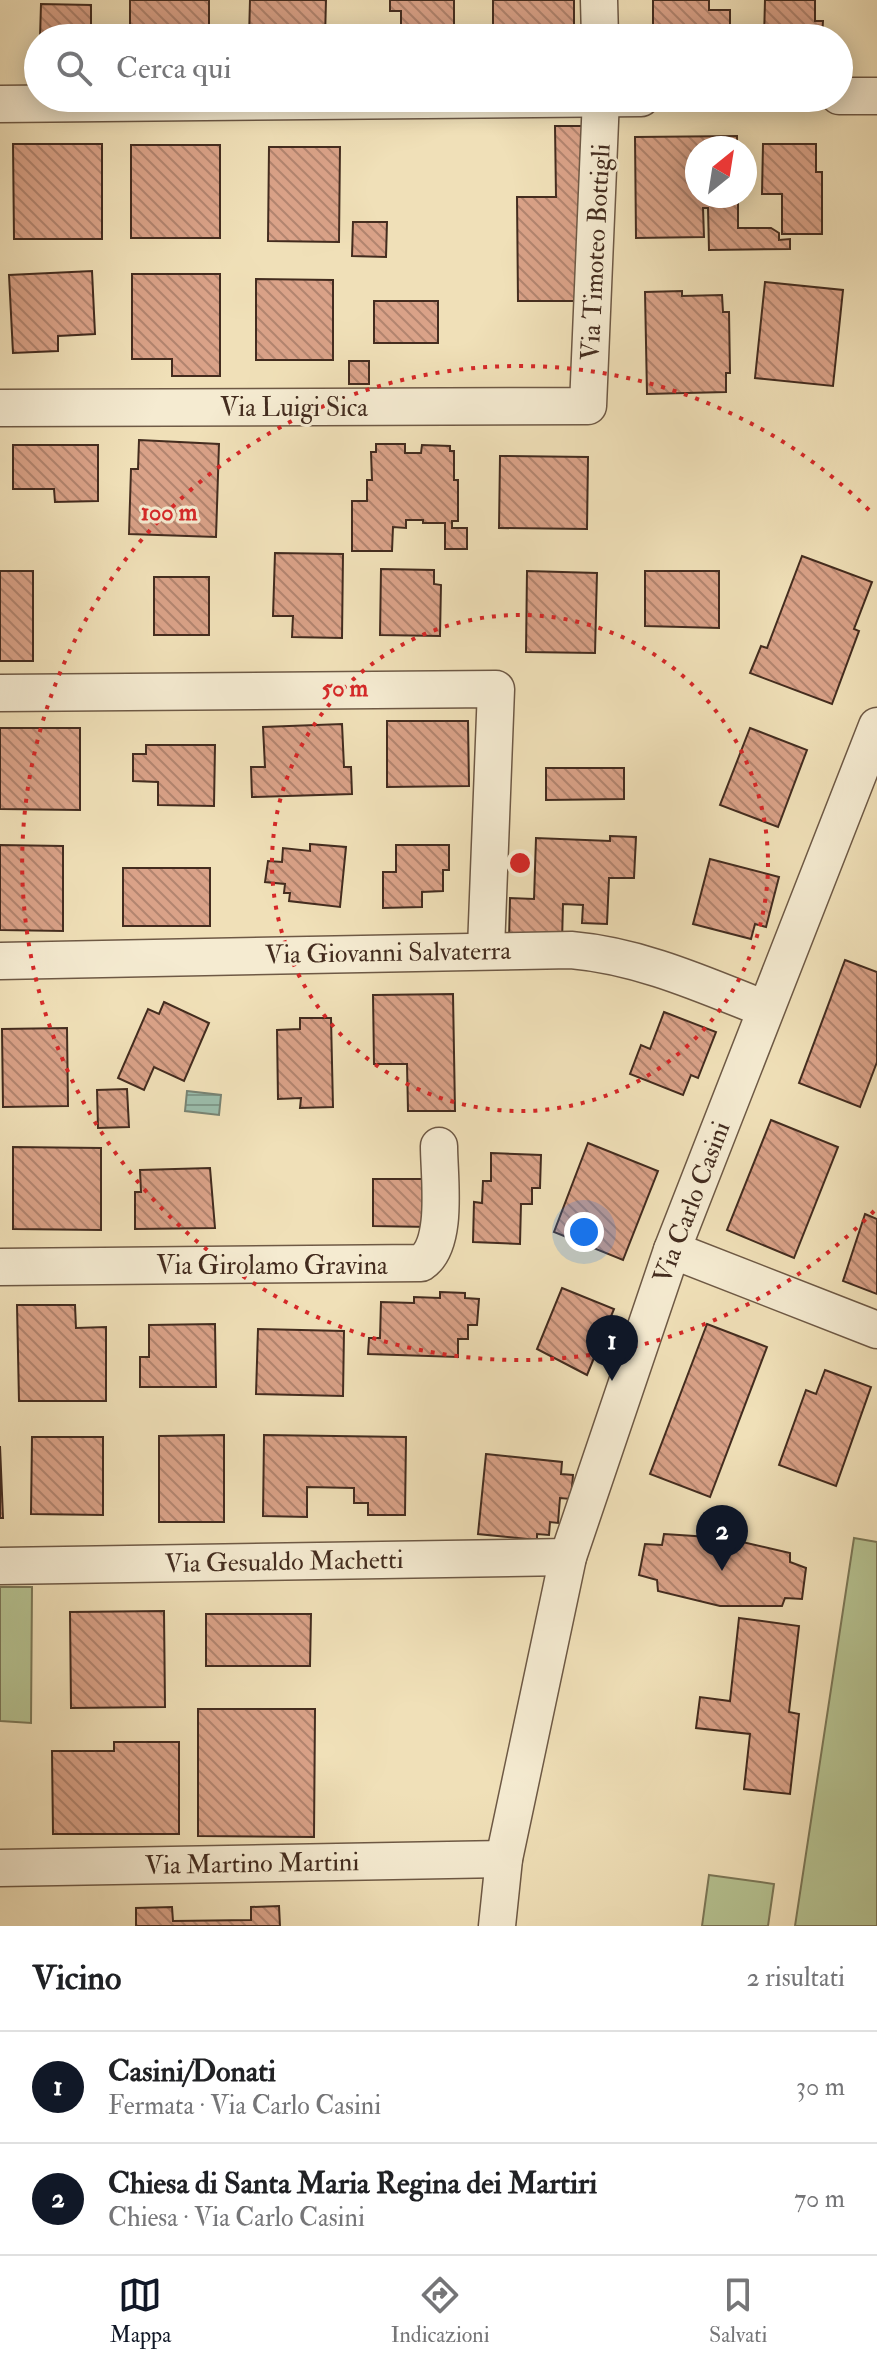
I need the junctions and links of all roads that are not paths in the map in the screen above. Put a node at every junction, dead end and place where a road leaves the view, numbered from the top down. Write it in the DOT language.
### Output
graph roads {
  1 [pos="599,0"];
  2 [pos="600,24"];
  3 [pos="853,96"];
  4 [pos="877,96"];
  5 [pos="0,104"];
  6 [pos="24,104"];
  7 [pos="600,112"];
  8 [pos="588,406"];
  9 [pos="0,408"];
  10 [pos="0,693"];
  11 [pos="877,726"];
  12 [pos="486,949"];
  13 [pos="0,961"];
  14 [pos="765,1009"];
  15 [pos="439,1146"];
  16 [pos="672,1250"];
  17 [pos="0,1267"];
  18 [pos="877,1330"];
  19 [pos="568,1557"];
  20 [pos="0,1566"];
  21 [pos="504,1859"];
  22 [pos="0,1868"];
  23 [pos="497,1926"];
  1 -- 2 [label="street"];
  3 -- 4 [label="street"];
  5 -- 6 [label="street"];
  7 -- 8 [label="street, Via Timoteo Bottigli"];
  8 -- 9 [label="street, Via Luigi Sica"];
  10 -- 12 [label="street"];
  11 -- 14 [label="street, Via Carlo Casini"];
  12 -- 13 [label="street, Via Giovanni Salvaterra"];
  12 -- 14 [label="street, Via Giovanni Salvaterra"];
  14 -- 16 [label="street, Via Carlo Casini"];
  15 -- 17 [label="street, Via Girolamo Gravina"];
  16 -- 18 [label="street"];
  16 -- 19 [label="street, Via Carlo Casini"];
  19 -- 20 [label="street, Via Gesualdo Machetti"];
  19 -- 21 [label="street, Via Carlo Casini"];
  21 -- 22 [label="street, Via Martino Martini"];
  21 -- 23 [label="street, Via Carlo Casini"];
}
